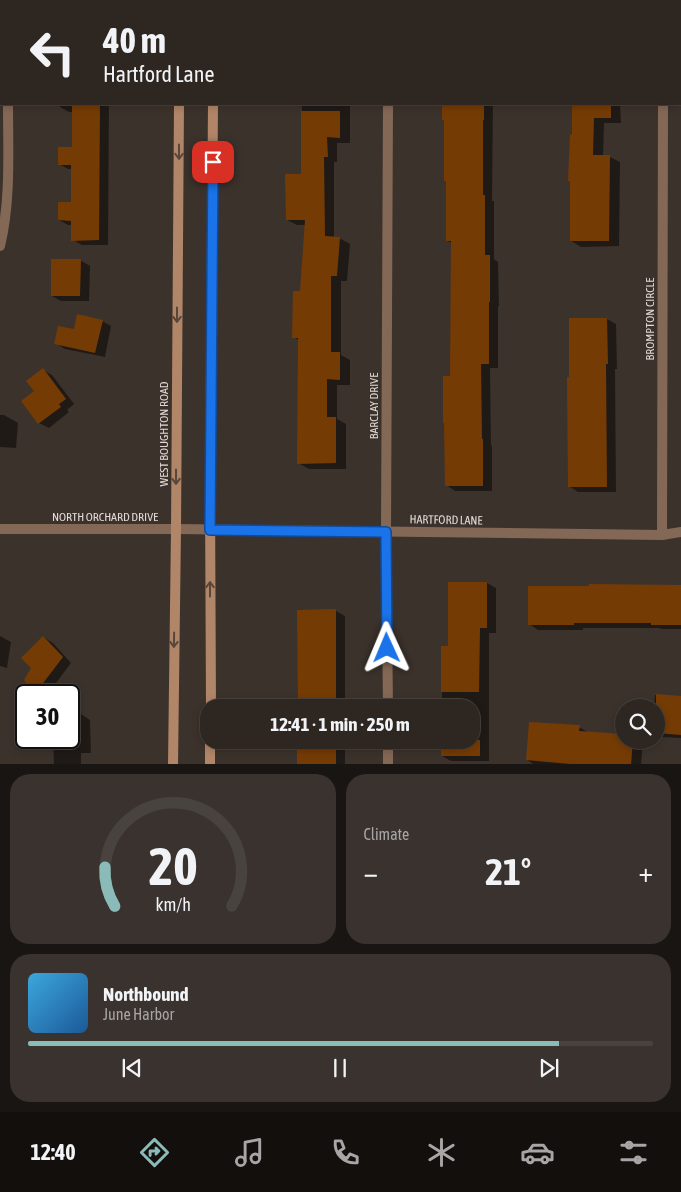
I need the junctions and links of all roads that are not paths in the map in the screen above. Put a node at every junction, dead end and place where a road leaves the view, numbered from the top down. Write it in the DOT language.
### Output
graph roads {
  1 [pos="8,105"];
  2 [pos="179,105"];
  3 [pos="213,105"];
  4 [pos="388,105"];
  5 [pos="663,105"];
  6 [pos="0,246"];
  7 [pos="176,529"];
  8 [pos="0,530"];
  9 [pos="210,530"];
  10 [pos="386,532"];
  11 [pos="681,532"];
  12 [pos="662,535"];
  13 [pos="211,699"];
  14 [pos="388,699"];
  15 [pos="210,749"];
  16 [pos="388,749"];
  17 [pos="172,764"];
  18 [pos="210,764"];
  19 [pos="388,764"];
  1 -- 6 [label="street"];
  2 -- 7 [label="main road, WEST BOUGHTON ROAD, one-way"];
  3 -- 9 [label="main road"];
  4 -- 10 [label="street, BARCLAY DRIVE"];
  5 -- 12 [label="street, BROMPTON CIRCLE"];
  7 -- 8 [label="street, NORTH ORCHARD DRIVE"];
  7 -- 9 [label="street, NORTH ORCHARD DRIVE"];
  7 -- 17 [label="main road, WEST BOUGHTON ROAD, one-way"];
  9 -- 10 [label="street, HARTFORD LANE"];
  13 -- 9 [label="main road, one-way"];
  10 -- 12 [label="street, HARTFORD LANE"];
  10 -- 14 [label="street, BARCLAY DRIVE"];
  11 -- 12 [label="street, HARTFORD LANE"];
  15 -- 18 [label="main road"];
  16 -- 19 [label="street"];
}
